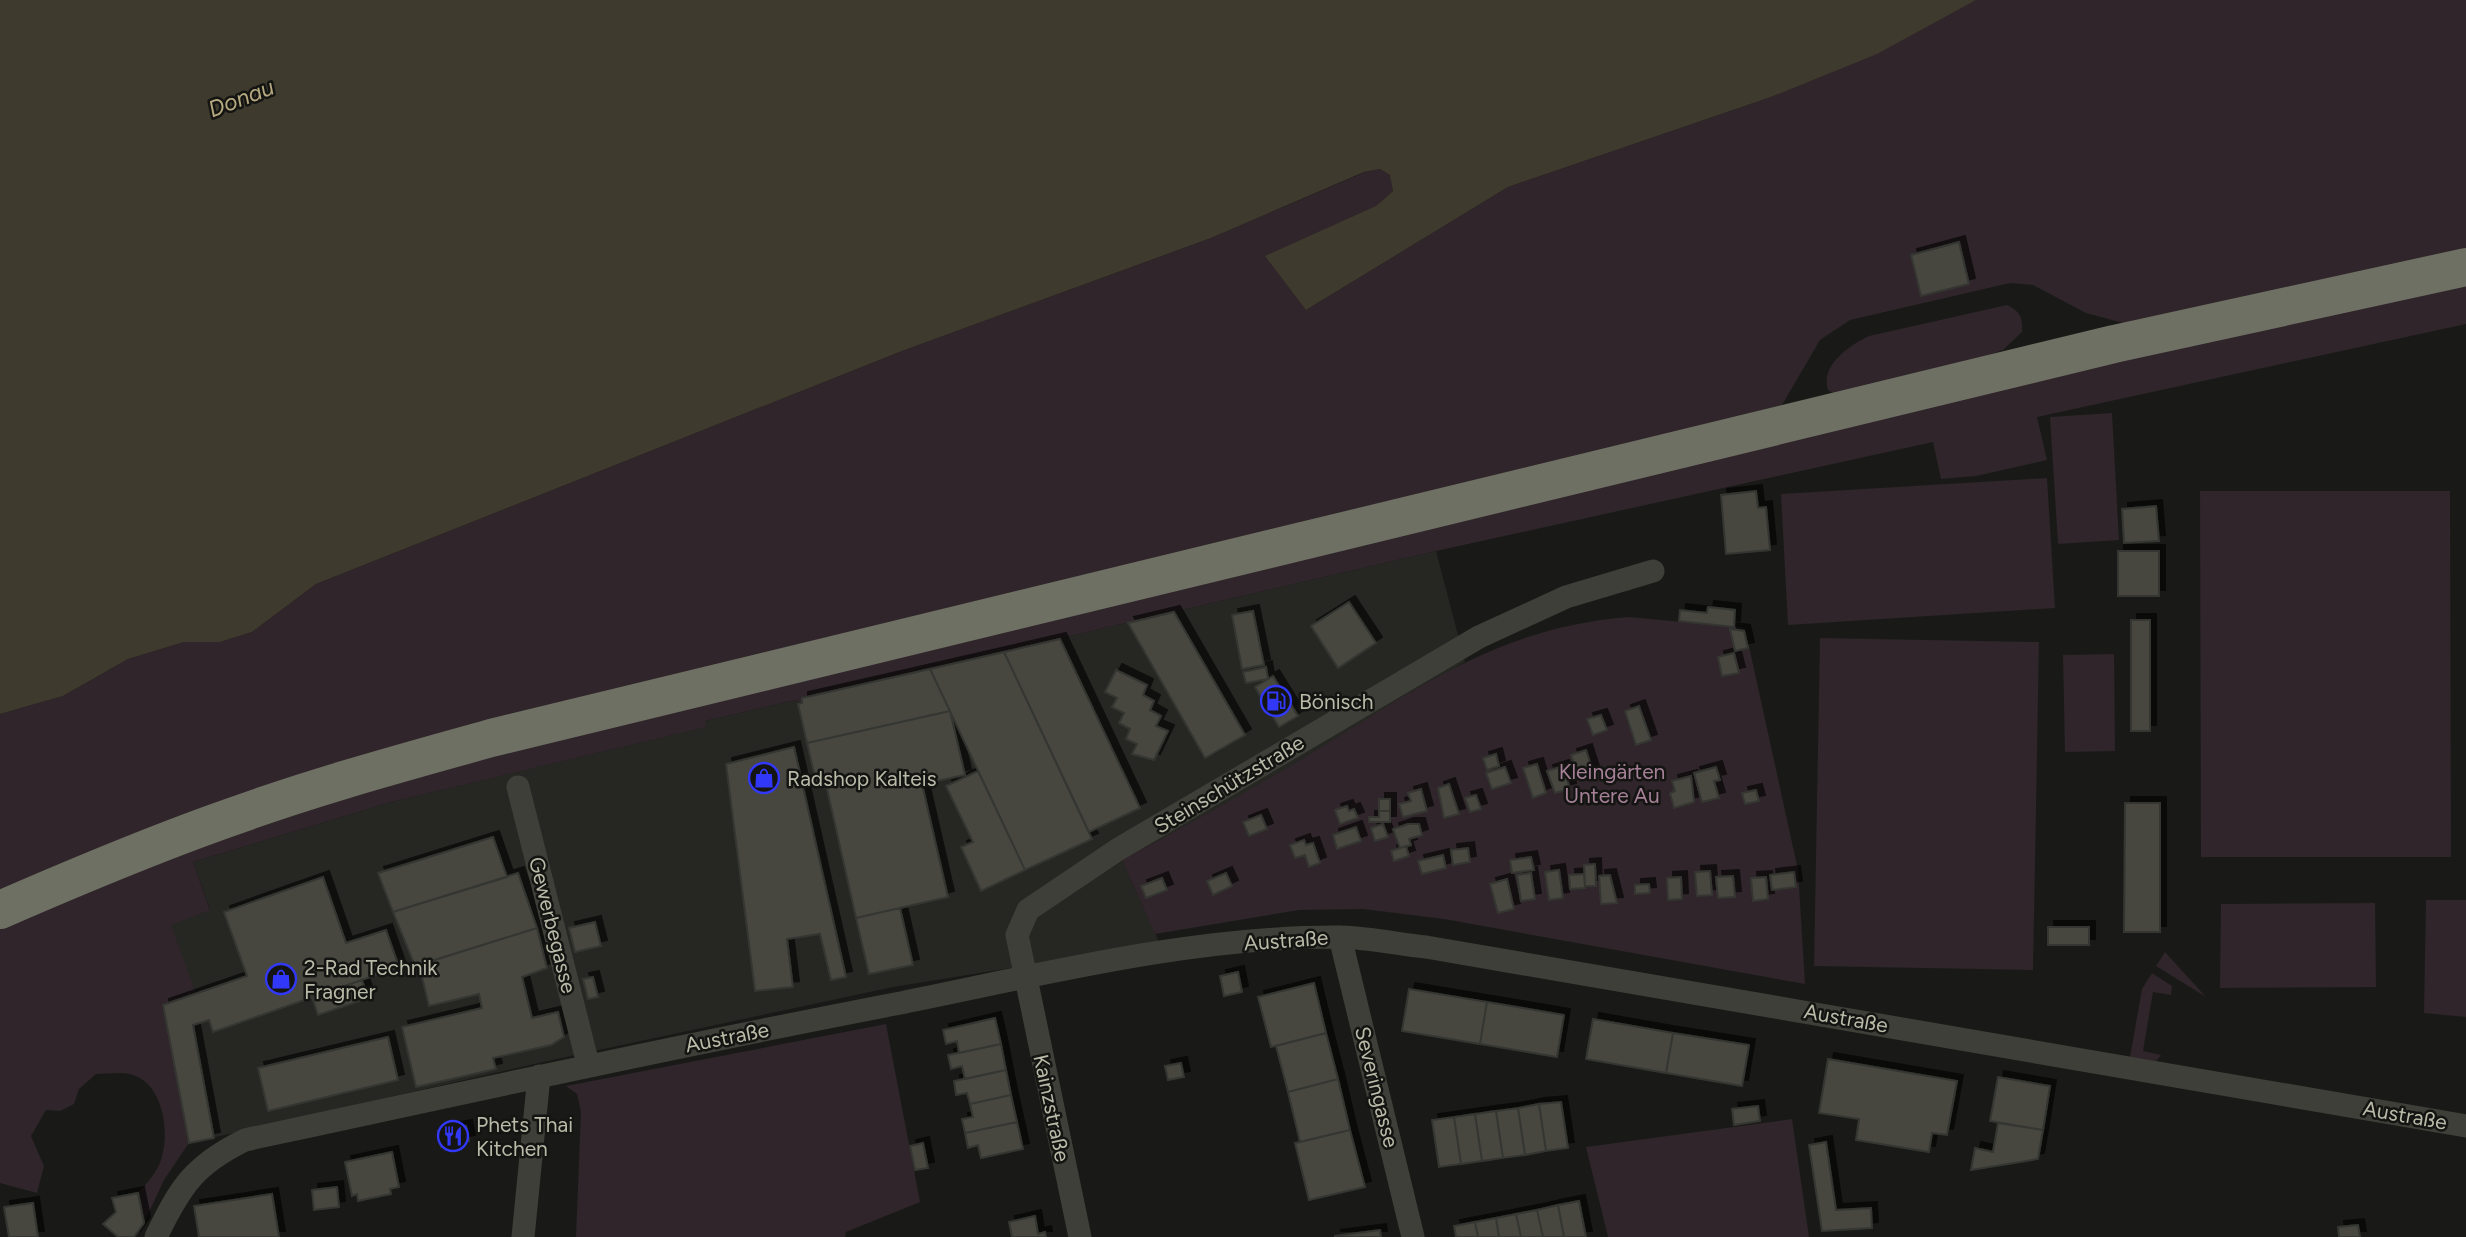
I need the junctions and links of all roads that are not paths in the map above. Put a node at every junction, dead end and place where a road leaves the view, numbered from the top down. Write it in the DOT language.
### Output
graph roads {
  1 [pos="2466,267"];
  2 [pos="1653,571"];
  3 [pos="518,786"];
  4 [pos="0,911"];
  5 [pos="1340,937"];
  6 [pos="1025,978"];
  7 [pos="588,1064"];
  8 [pos="539,1076"];
  9 [pos="2466,1126"];
  10 [pos="156,1237"];
  11 [pos="523,1237"];
  12 [pos="1080,1237"];
  13 [pos="1413,1237"];
  1 -- 4 [label="highway"];
  2 -- 6 [label="street, Steinschützstraße"];
  3 -- 7 [label="street, Gewerbegasse"];
  5 -- 6 [label="street, Austraße"];
  5 -- 9 [label="street, Austraße"];
  5 -- 13 [label="street, Severingasse"];
  6 -- 7 [label="street, Austraße"];
  6 -- 12 [label="street, Kainzstraße"];
  7 -- 8 [label="street, Austraße"];
  8 -- 10 [label="street, Austraße"];
  8 -- 11 [label="street"];
}
